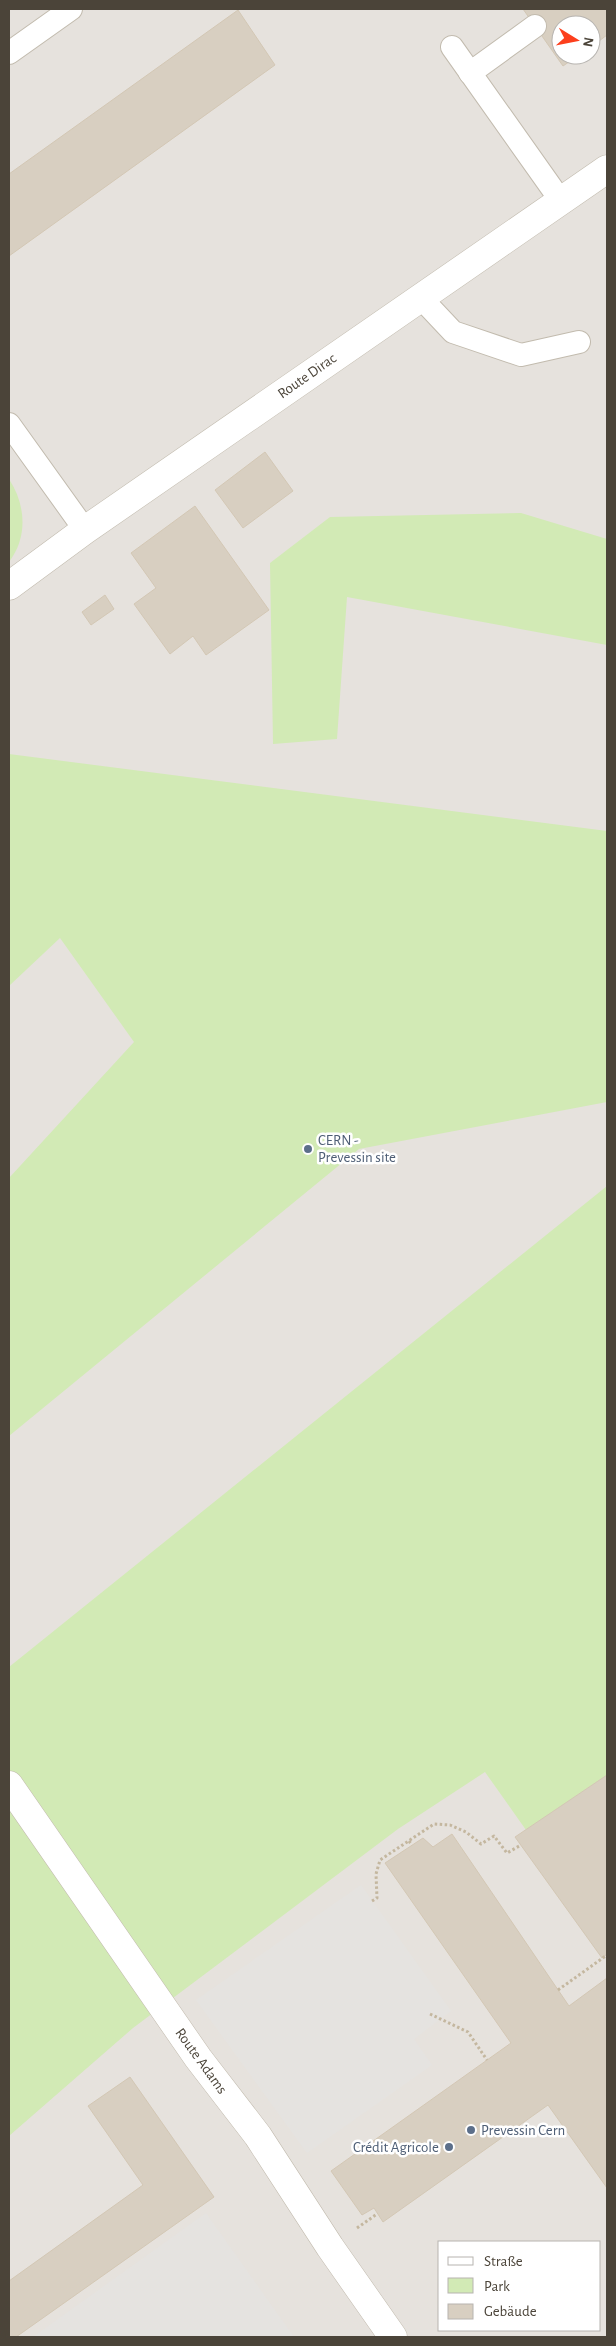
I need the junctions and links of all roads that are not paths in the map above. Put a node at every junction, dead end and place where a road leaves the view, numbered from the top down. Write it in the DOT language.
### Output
graph roads {
  1 [pos="71,9"];
  2 [pos="535,26"];
  3 [pos="452,47"];
  4 [pos="9,53"];
  5 [pos="470,73"];
  6 [pos="607,169"];
  7 [pos="561,201"];
  8 [pos="421,298"];
  9 [pos="578,342"];
  10 [pos="9,424"];
  11 [pos="86,530"];
  12 [pos="9,586"];
  13 [pos="9,1785"];
  14 [pos="393,2337"];
  1 -- 4 [label="lane"];
  2 -- 5 [label="lane"];
  3 -- 5 [label="lane"];
  5 -- 7 [label="lane"];
  6 -- 7 [label="street, Route Dirac"];
  7 -- 8 [label="street, Route Dirac"];
  8 -- 9 [label="lane"];
  8 -- 11 [label="street, Route Dirac"];
  10 -- 11 [label="lane"];
  11 -- 12 [label="street, Route Dirac"];
  13 -- 14 [label="street, Route Adams"];
}
